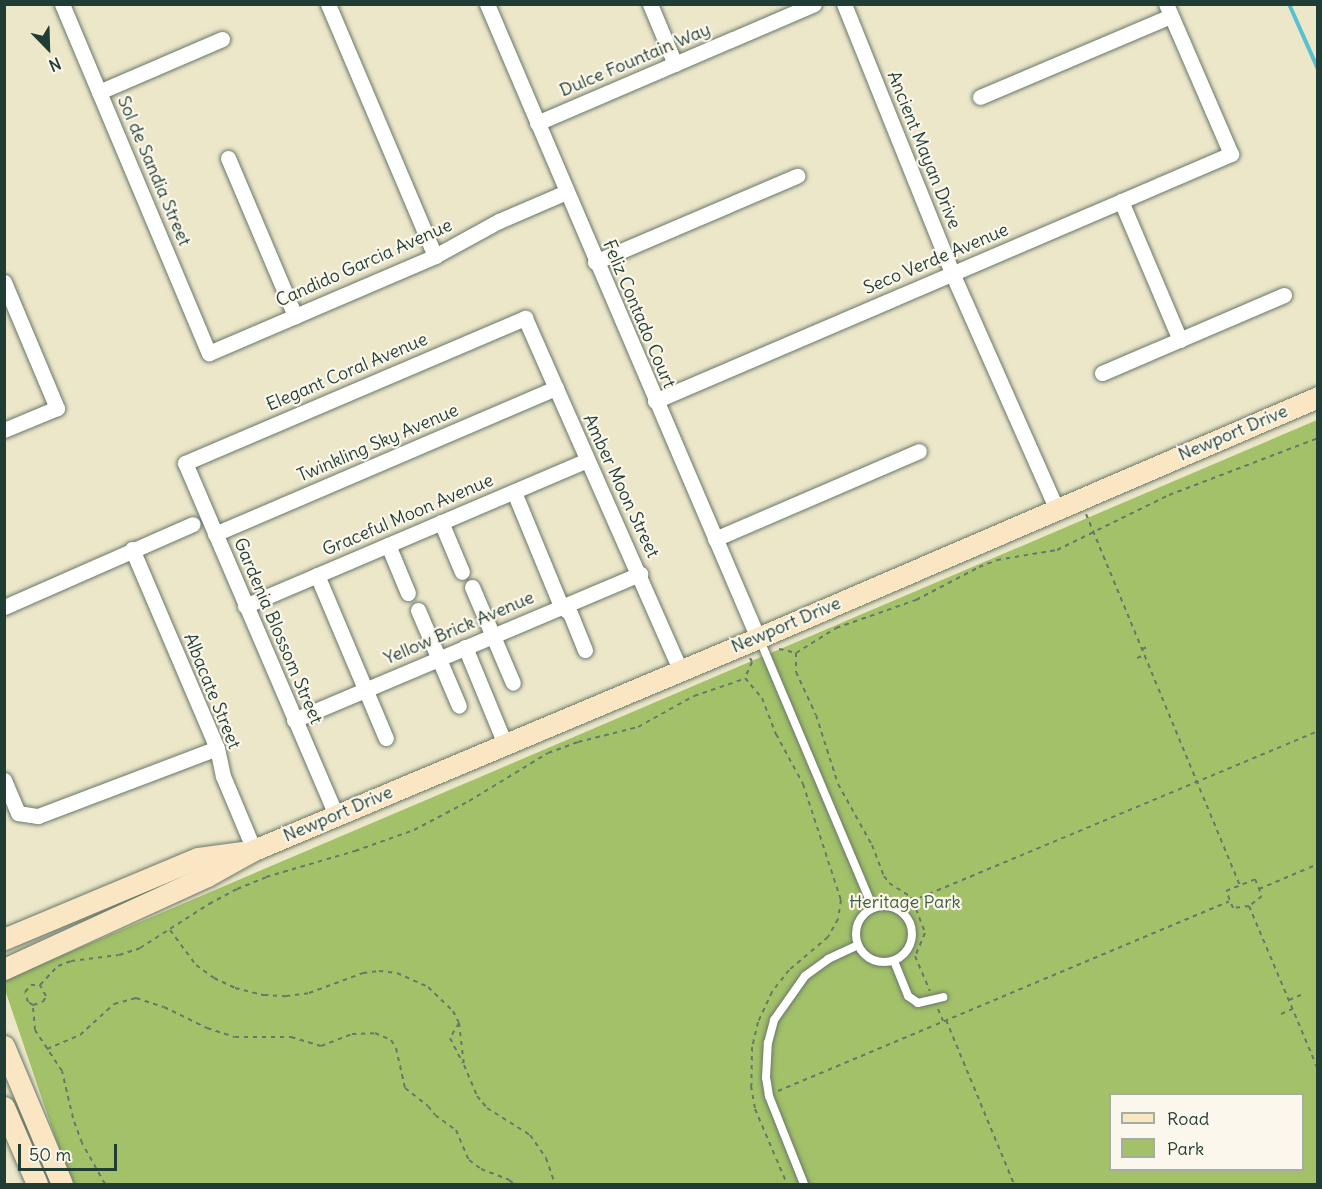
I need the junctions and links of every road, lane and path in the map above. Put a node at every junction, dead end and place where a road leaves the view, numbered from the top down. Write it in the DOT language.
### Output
graph roads {
  1 [pos="62,4"];
  2 [pos="328,4"];
  3 [pos="487,4"];
  4 [pos="650,4"];
  5 [pos="814,4"];
  6 [pos="844,4"];
  7 [pos="1168,10"];
  8 [pos="222,39"];
  9 [pos="675,64"];
  10 [pos="99,92"];
  11 [pos="980,97"];
  12 [pos="537,123"];
  13 [pos="228,158"];
  14 [pos="796,176"];
  15 [pos="566,192"];
  16 [pos="1120,201"];
  17 [pos="435,256"];
  18 [pos="595,262"];
  19 [pos="952,273"];
  20 [pos="4,282"];
  21 [pos="1284,295"];
  22 [pos="295,316"];
  23 [pos="525,318"];
  24 [pos="1180,340"];
  25 [pos="209,353"];
  26 [pos="1102,373"];
  27 [pos="556,388"];
  28 [pos="1317,397"];
  29 [pos="655,400"];
  30 [pos="4,430"];
  31 [pos="1317,438"];
  32 [pos="919,451"];
  33 [pos="587,460"];
  34 [pos="185,463"];
  35 [pos="514,492"];
  36 [pos="1056,508"];
  37 [pos="1085,511"];
  38 [pos="441,522"];
  39 [pos="193,524"];
  40 [pos="1093,532"];
  41 [pos="215,534"];
  42 [pos="715,538"];
  43 [pos="388,545"];
  44 [pos="132,549"];
  45 [pos="462,572"];
  46 [pos="640,574"];
  47 [pos="317,575"];
  48 [pos="472,587"];
  49 [pos="408,593"];
  50 [pos="245,606"];
  51 [pos="561,606"];
  52 [pos="4,607"];
  53 [pos="418,610"];
  54 [pos="493,635"];
  55 [pos="752,641"];
  56 [pos="1150,646"];
  57 [pos="465,647"];
  58 [pos="779,649"];
  59 [pos="1142,649"];
  60 [pos="585,650"];
  61 [pos="796,653"];
  62 [pos="1145,655"];
  63 [pos="1137,658"];
  64 [pos="438,659"];
  65 [pos="681,670"];
  66 [pos="745,678"];
  67 [pos="513,683"];
  68 [pos="365,690"];
  69 [pos="459,706"];
  70 [pos="294,720"];
  71 [pos="1317,731"];
  72 [pos="386,738"];
  73 [pos="505,744"];
  74 [pos="217,748"];
  75 [pos="4,780"];
  76 [pos="1198,781"];
  77 [pos="336,815"];
  78 [pos="254,850"];
  79 [pos="1317,864"];
  80 [pos="1240,885"];
  81 [pos="1259,889"];
  82 [pos="912,901"];
  83 [pos="1229,901"];
  84 [pos="1249,906"];
  85 [pos="873,908"];
  86 [pos="170,930"];
  87 [pos="4,939"];
  88 [pos="858,945"];
  89 [pos="894,961"];
  90 [pos="4,969"];
  91 [pos="40,985"];
  92 [pos="1301,995"];
  93 [pos="943,997"];
  94 [pos="934,1000"];
  95 [pos="1289,1000"];
  96 [pos="33,1005"];
  97 [pos="1292,1009"];
  98 [pos="1281,1014"];
  99 [pos="944,1021"];
  100 [pos="459,1023"];
  101 [pos="4,1046"];
  102 [pos="47,1048"];
  103 [pos="464,1065"];
  104 [pos="1317,1069"];
  105 [pos="778,1091"];
  106 [pos="4,1107"];
  107 [pos="37,1185"];
  108 [pos="62,1185"];
  109 [pos="105,1185"];
  110 [pos="514,1185"];
  111 [pos="555,1185"];
  112 [pos="787,1185"];
  113 [pos="804,1185"];
  114 [pos="1014,1185"];
  1 -- 10 [label="street, Sol de Sandia Street"];
  2 -- 17 [label="street"];
  3 -- 12 [label="street, Feliz Contado Court"];
  4 -- 9 [label="street"];
  5 -- 9 [label="street, Dulce Fountain Way"];
  6 -- 19 [label="street, Ancient Mayan Drive"];
  7 -- 11 [label="street"];
  7 -- 16 [label="street, Seco Verde Avenue"];
  8 -- 10 [label="street"];
  9 -- 12 [label="street, Dulce Fountain Way"];
  10 -- 25 [label="street, Sol de Sandia Street"];
  12 -- 15 [label="street, Feliz Contado Court"];
  13 -- 22 [label="street"];
  14 -- 18 [label="street"];
  15 -- 17 [label="street, Candido Garcia Avenue"];
  15 -- 18 [label="street, Feliz Contado Court"];
  16 -- 19 [label="street, Seco Verde Avenue"];
  16 -- 24 [label="street"];
  17 -- 22 [label="street, Candido Garcia Avenue"];
  18 -- 29 [label="street, Feliz Contado Court"];
  19 -- 29 [label="street, Seco Verde Avenue"];
  19 -- 36 [label="street, Ancient Mayan Drive"];
  20 -- 30 [label="street"];
  21 -- 24 [label="street"];
  22 -- 25 [label="street, Candido Garcia Avenue"];
  23 -- 27 [label="street, Amber Moon Street"];
  23 -- 34 [label="street, Elegant Coral Avenue"];
  24 -- 26 [label="street"];
  27 -- 33 [label="street, Amber Moon Street"];
  27 -- 41 [label="street, Twinkling Sky Avenue"];
  28 -- 36 [label="street, Newport Drive"];
  29 -- 42 [label="street, Feliz Contado Court"];
  31 -- 40 [label="path"];
  32 -- 42 [label="street"];
  33 -- 35 [label="street, Graceful Moon Avenue"];
  33 -- 46 [label="street, Amber Moon Street"];
  34 -- 41 [label="street, Gardenia Blossom Street"];
  35 -- 38 [label="street, Graceful Moon Avenue"];
  35 -- 51 [label="street"];
  36 -- 55 [label="street, Newport Drive"];
  37 -- 40 [label="path"];
  38 -- 43 [label="street, Graceful Moon Avenue"];
  38 -- 45 [label="street"];
  39 -- 44 [label="street"];
  40 -- 59 [label="path"];
  40 -- 61 [label="path"];
  41 -- 50 [label="street, Gardenia Blossom Street"];
  42 -- 55 [label="street, Feliz Contado Court"];
  43 -- 47 [label="street, Graceful Moon Avenue"];
  43 -- 49 [label="street"];
  44 -- 52 [label="street"];
  44 -- 74 [label="street, Albacate Street"];
  46 -- 51 [label="street, Yellow Brick Avenue"];
  46 -- 65 [label="street, Amber Moon Street"];
  47 -- 50 [label="street, Graceful Moon Avenue"];
  47 -- 68 [label="street"];
  48 -- 54 [label="street"];
  50 -- 70 [label="street, Gardenia Blossom Street"];
  51 -- 54 [label="street, Yellow Brick Avenue"];
  51 -- 60 [label="street"];
  53 -- 64 [label="street"];
  54 -- 57 [label="street, Yellow Brick Avenue"];
  54 -- 67 [label="street"];
  55 -- 65 [label="street, Newport Drive"];
  55 -- 66 [label="path"];
  55 -- 85 [label="lane"];
  56 -- 59 [label="path"];
  57 -- 64 [label="street, Yellow Brick Avenue"];
  57 -- 73 [label="street"];
  58 -- 61 [label="path"];
  59 -- 62 [label="path"];
  61 -- 82 [label="path"];
  62 -- 63 [label="path"];
  62 -- 76 [label="path"];
  64 -- 68 [label="street, Yellow Brick Avenue"];
  64 -- 69 [label="street"];
  65 -- 73 [label="street, Newport Drive"];
  66 -- 86 [label="path"];
  66 -- 112 [label="path"];
  68 -- 70 [label="street, Yellow Brick Avenue"];
  68 -- 72 [label="street"];
  70 -- 77 [label="street, Gardenia Blossom Street"];
  71 -- 76 [label="path"];
  73 -- 77 [label="street, Newport Drive"];
  74 -- 75 [label="street"];
  74 -- 78 [label="street, Albacate Street"];
  76 -- 80 [label="path"];
  76 -- 82 [label="path"];
  77 -- 78 [label="street, Newport Drive"];
  78 -- 87 [label="street, Newport Drive"];
  78 -- 90 [label="street, Newport Drive"];
  79 -- 81 [label="path"];
  80 -- 81 [label="path"];
  80 -- 83 [label="path"];
  81 -- 84 [label="path"];
  82 -- 94 [label="path"];
  83 -- 84 [label="path"];
  83 -- 99 [label="path"];
  84 -- 95 [label="path"];
  85 -- 88 [label="lane"];
  85 -- 89 [label="lane"];
  86 -- 91 [label="path"];
  86 -- 100 [label="path"];
  88 -- 89 [label="lane"];
  88 -- 113 [label="lane"];
  89 -- 94 [label="lane"];
  91 -- 96 [label="path"];
  91 -- 96 [label="path"];
  92 -- 95 [label="path"];
  93 -- 94 [label="lane"];
  94 -- 99 [label="path"];
  95 -- 97 [label="path"];
  96 -- 102 [label="path"];
  97 -- 98 [label="path"];
  97 -- 104 [label="path"];
  99 -- 105 [label="path"];
  99 -- 114 [label="path"];
  100 -- 103 [label="path"];
  100 -- 103 [label="path"];
  101 -- 108 [label="street"];
  102 -- 109 [label="path"];
  102 -- 110 [label="path"];
  103 -- 111 [label="path"];
  106 -- 107 [label="street"];
}
